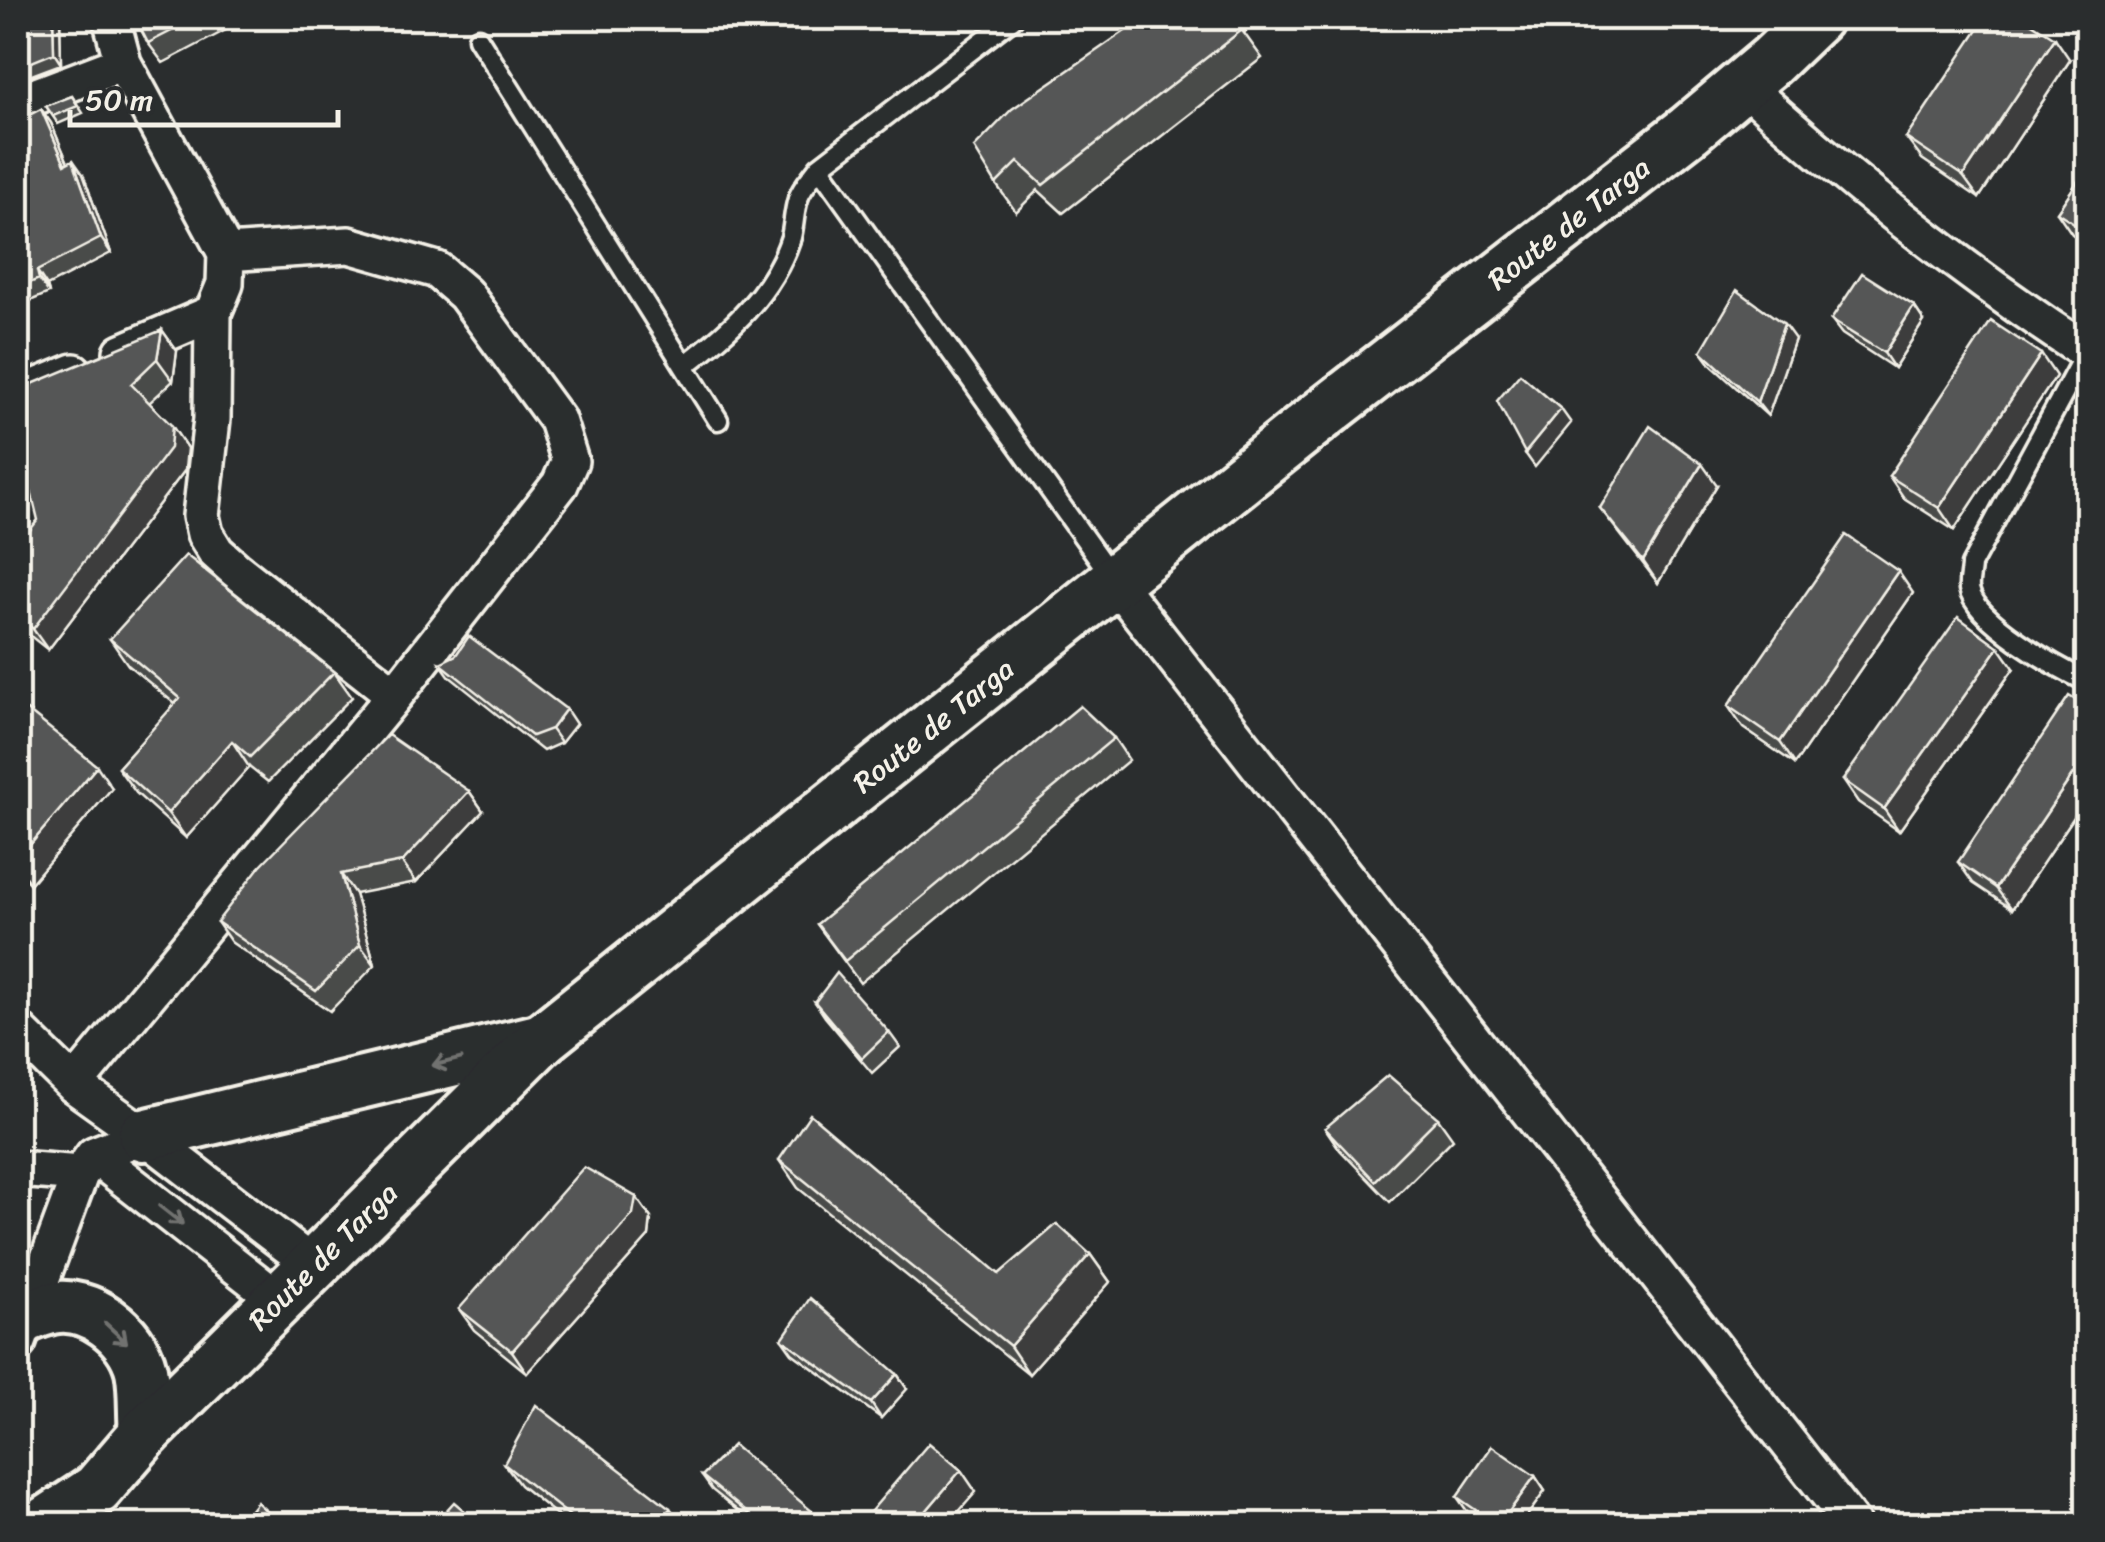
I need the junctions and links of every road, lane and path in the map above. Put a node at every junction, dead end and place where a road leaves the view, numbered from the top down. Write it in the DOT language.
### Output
graph roads {
  1 [pos="111,18"];
  2 [pos="1013,18"];
  3 [pos="1816,18"];
  4 [pos="478,38"];
  5 [pos="123,63"];
  6 [pos="1743,85"];
  7 [pos="18,103"];
  8 [pos="819,167"];
  9 [pos="226,253"];
  10 [pos="213,314"];
  11 [pos="2087,353"];
  12 [pos="684,366"];
  13 [pos="18,395"];
  14 [pos="718,420"];
  15 [pos="1115,582"];
  16 [pos="2088,682"];
  17 [pos="395,695"];
  18 [pos="18,1030"];
  19 [pos="542,1039"];
  20 [pos="74,1085"];
  21 [pos="144,1136"];
  22 [pos="87,1164"];
  23 [pos="18,1169"];
  24 [pos="313,1264"];
  25 [pos="279,1300"];
  26 [pos="23,1329"];
  27 [pos="145,1433"];
  28 [pos="88,1507"];
  29 [pos="44,1524"];
  30 [pos="1852,1524"];
  1 -- 5 [label="street"];
  2 -- 8 [label="lane"];
  3 -- 6 [label="main road, Route de Targa"];
  4 -- 12 [label="lane"];
  5 -- 7 [label="street"];
  5 -- 9 [label="street"];
  6 -- 11 [label="street"];
  6 -- 15 [label="main road, Route de Targa"];
  8 -- 12 [label="lane"];
  8 -- 15 [label="lane"];
  9 -- 10 [label="street"];
  9 -- 17 [label="street"];
  10 -- 13 [label="street"];
  10 -- 17 [label="street"];
  11 -- 16 [label="lane"];
  12 -- 14 [label="lane"];
  15 -- 19 [label="main road, Route de Targa"];
  15 -- 30 [label="street"];
  17 -- 20 [label="street"];
  18 -- 20 [label="street"];
  19 -- 21 [label="main road, one-way"];
  19 -- 24 [label="main road, Route de Targa"];
  20 -- 21 [label="street"];
  21 -- 22 [label="street"];
  21 -- 24 [label="street"];
  22 -- 23 [label="street"];
  22 -- 25 [label="street, one-way"];
  22 -- 26 [label="street"];
  24 -- 25 [label="main road, Route de Targa"];
  25 -- 27 [label="main road, Route de Targa"];
  26 -- 27 [label="main road, one-way"];
  27 -- 28 [label="main road, Route de Targa"];
  28 -- 29 [label="main road, Route de Targa"];
}
